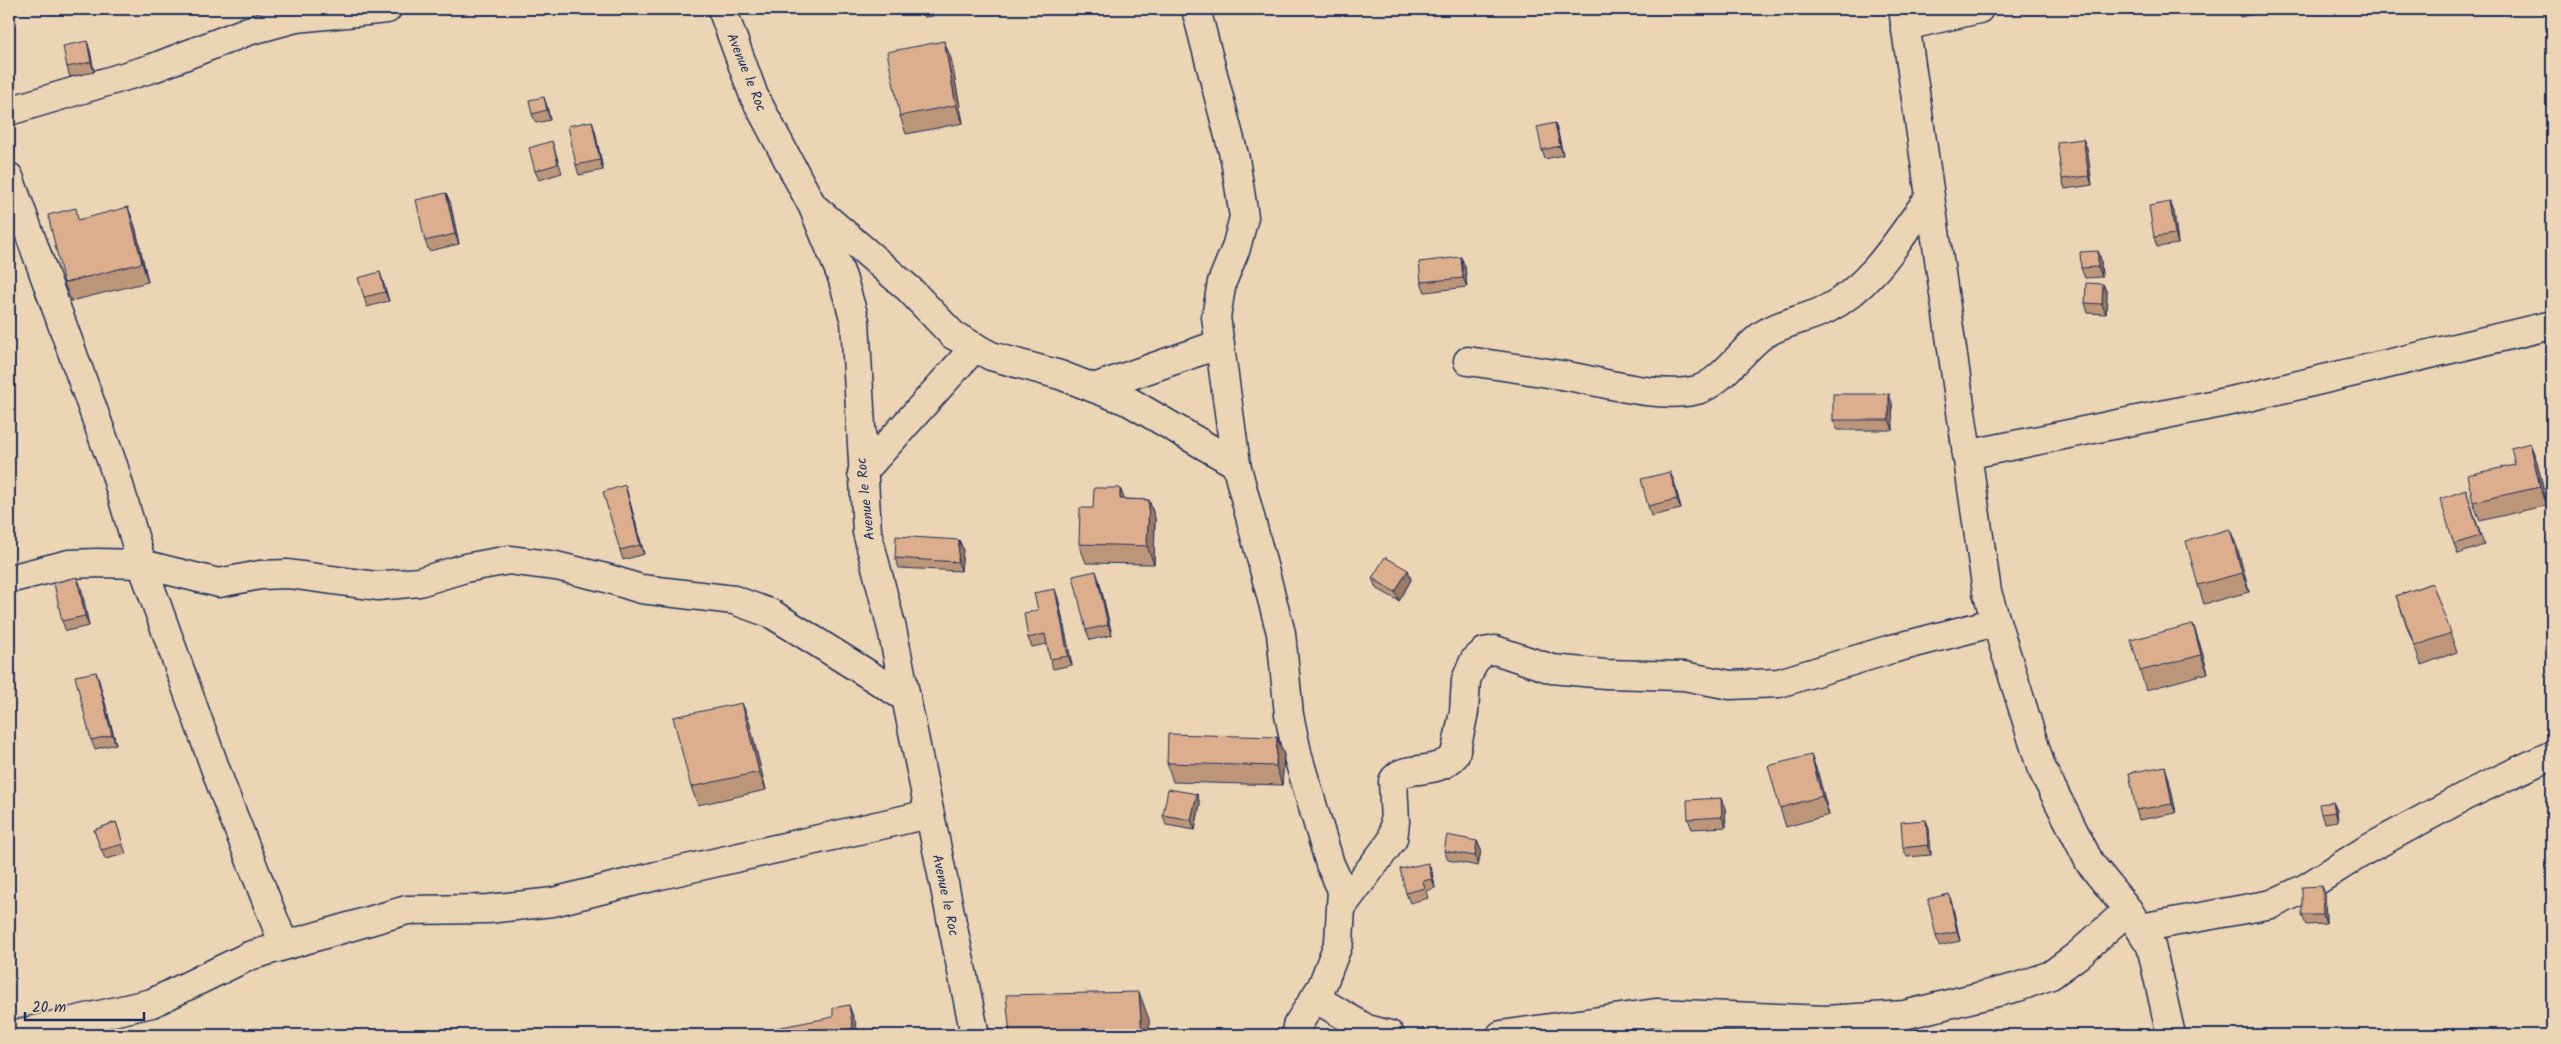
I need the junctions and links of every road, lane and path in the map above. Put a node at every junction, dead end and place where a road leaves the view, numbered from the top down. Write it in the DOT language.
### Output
graph roads {
  1 [pos="386,9"];
  2 [pos="722,9"];
  3 [pos="1196,9"];
  4 [pos="1979,9"];
  5 [pos="1904,17"];
  6 [pos="9,110"];
  7 [pos="9,177"];
  8 [pos="1930,198"];
  9 [pos="813,207"];
  10 [pos="2552,325"];
  11 [pos="1220,344"];
  12 [pos="975,347"];
  13 [pos="1468,361"];
  14 [pos="1094,388"];
  15 [pos="1966,455"];
  16 [pos="1236,464"];
  17 [pos="862,473"];
  18 [pos="142,564"];
  19 [pos="9,579"];
  20 [pos="1996,622"];
  21 [pos="906,698"];
  22 [pos="2552,755"];
  23 [pos="930,814"];
  24 [pos="1343,905"];
  25 [pos="2134,919"];
  26 [pos="284,945"];
  27 [pos="1315,998"];
  28 [pos="1792,1027"];
  29 [pos="12,1035"];
  30 [pos="975,1035"];
  31 [pos="1296,1035"];
  32 [pos="1390,1035"];
  33 [pos="1502,1035"];
  34 [pos="2171,1035"];
  1 -- 6 [label="street"];
  2 -- 9 [label="street, Avenue le Roc"];
  3 -- 11 [label="street"];
  4 -- 5 [label="street"];
  5 -- 8 [label="street"];
  7 -- 18 [label="street"];
  8 -- 13 [label="street"];
  8 -- 15 [label="street"];
  9 -- 12 [label="street"];
  9 -- 17 [label="street, Avenue le Roc"];
  10 -- 15 [label="street"];
  11 -- 14 [label="street"];
  11 -- 16 [label="street"];
  12 -- 14 [label="street"];
  12 -- 17 [label="street"];
  14 -- 16 [label="street"];
  15 -- 20 [label="street"];
  16 -- 24 [label="street"];
  17 -- 21 [label="street, Avenue le Roc"];
  18 -- 19 [label="street"];
  18 -- 21 [label="street"];
  18 -- 26 [label="street"];
  20 -- 24 [label="street"];
  20 -- 25 [label="street"];
  21 -- 23 [label="street, Avenue le Roc"];
  22 -- 25 [label="street"];
  23 -- 26 [label="street"];
  23 -- 30 [label="street, Avenue le Roc"];
  24 -- 27 [label="street"];
  25 -- 28 [label="street"];
  25 -- 34 [label="street"];
  26 -- 29 [label="street"];
  27 -- 31 [label="street"];
  27 -- 32 [label="street"];
  28 -- 33 [label="street"];
}
